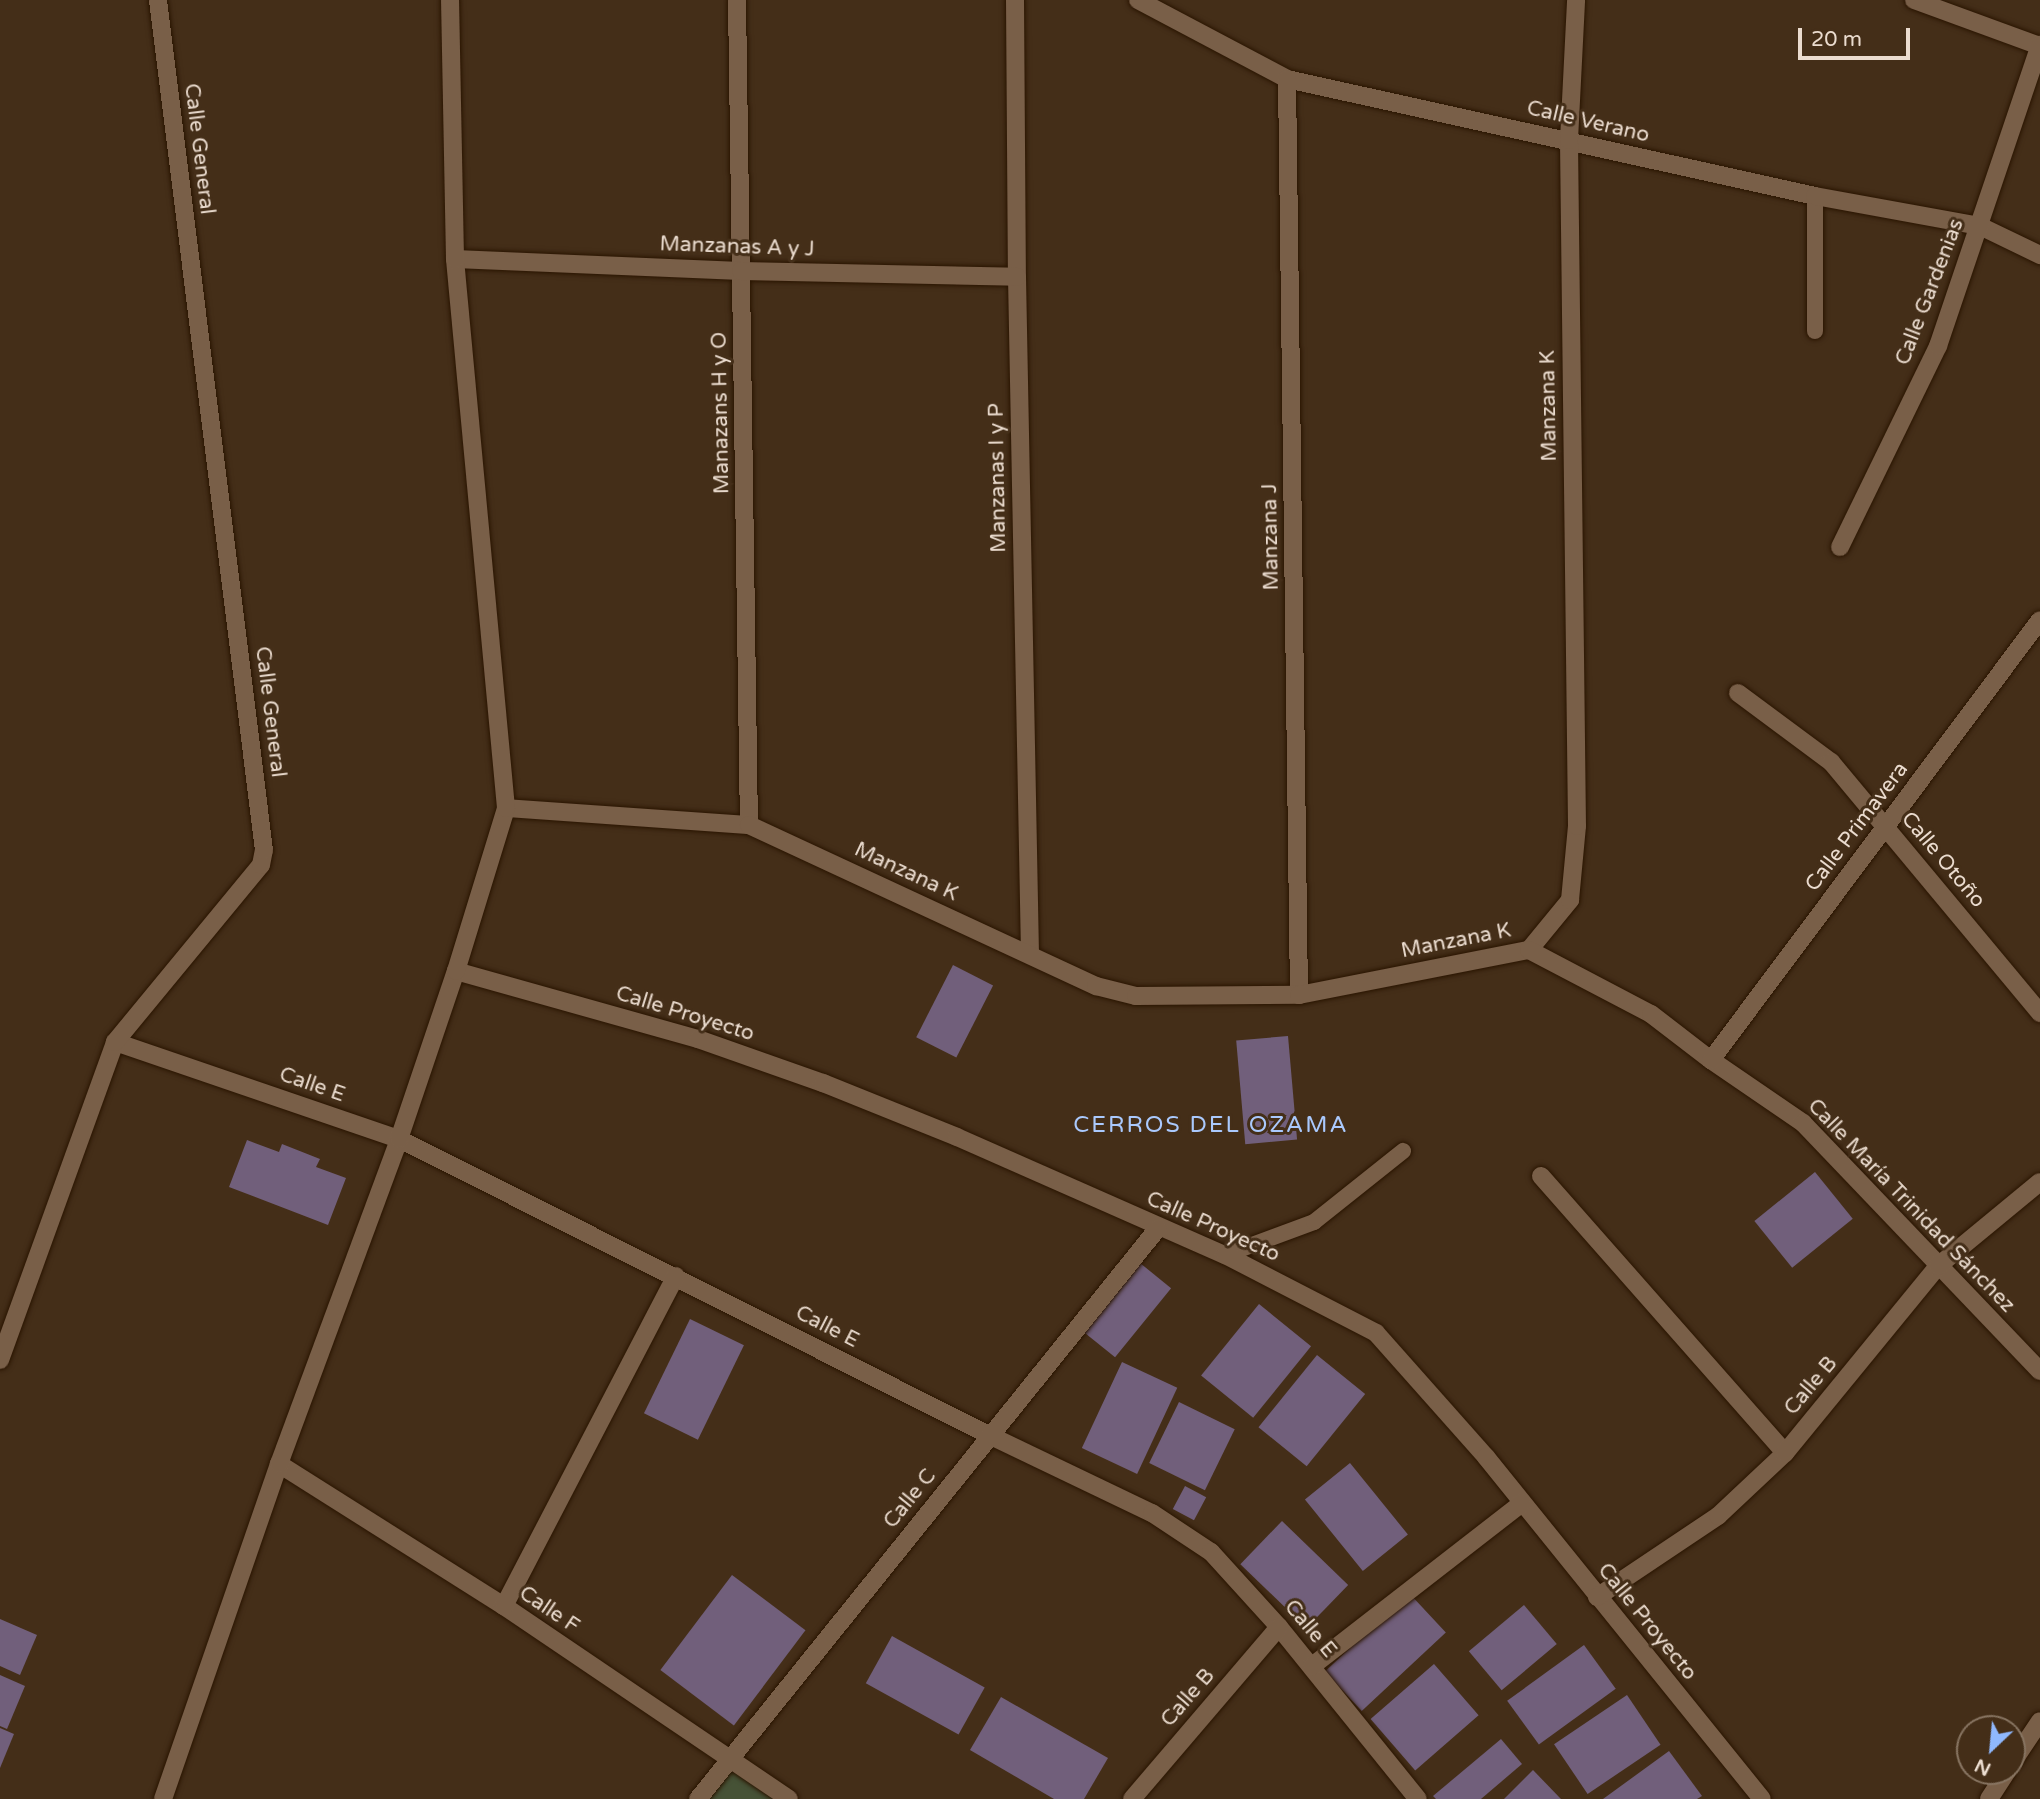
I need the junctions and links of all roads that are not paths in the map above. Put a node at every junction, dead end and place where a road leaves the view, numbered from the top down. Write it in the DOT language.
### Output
graph roads {
  1 [pos="158,0"];
  2 [pos="450,0"];
  3 [pos="737,0"];
  4 [pos="1015,0"];
  5 [pos="1138,0"];
  6 [pos="1576,0"];
  7 [pos="1914,0"];
  8 [pos="2040,46"];
  9 [pos="1287,79"];
  10 [pos="1569,141"];
  11 [pos="1815,196"];
  12 [pos="1980,226"];
  13 [pos="2040,255"];
  14 [pos="455,258"];
  15 [pos="741,271"];
  16 [pos="1017,277"];
  17 [pos="1815,331"];
  18 [pos="1840,547"];
  19 [pos="2040,620"];
  20 [pos="1738,693"];
  21 [pos="506,808"];
  22 [pos="749,825"];
  23 [pos="1886,827"];
  24 [pos="1529,950"];
  25 [pos="1030,954"];
  26 [pos="456,971"];
  27 [pos="1299,995"];
  28 [pos="2040,1013"];
  29 [pos="115,1042"];
  30 [pos="1711,1060"];
  31 [pos="400,1139"];
  32 [pos="1403,1151"];
  33 [pos="1541,1176"];
  34 [pos="2040,1182"];
  35 [pos="1158,1228"];
  36 [pos="1226,1255"];
  37 [pos="1938,1266"];
  38 [pos="676,1276"];
  39 [pos="0,1360"];
  40 [pos="2040,1371"];
  41 [pos="991,1436"];
  42 [pos="1785,1453"];
  43 [pos="279,1464"];
  44 [pos="1522,1503"];
  45 [pos="1597,1597"];
  46 [pos="504,1606"];
  47 [pos="1279,1627"];
  48 [pos="1312,1666"];
  49 [pos="2040,1721"];
  50 [pos="2026,1742"];
  51 [pos="727,1760"];
  52 [pos="163,1799"];
  53 [pos="698,1799"];
  54 [pos="789,1799"];
  55 [pos="1132,1799"];
  56 [pos="1418,1799"];
  57 [pos="1762,1799"];
  1 -- 29 [label="street, Calle General"];
  2 -- 14 [label="street"];
  3 -- 15 [label="street, Manazans H y O"];
  4 -- 16 [label="street, Manzanas I y P"];
  5 -- 9 [label="street, Calle Verano"];
  6 -- 10 [label="street, Manzana K"];
  7 -- 8 [label="street"];
  8 -- 12 [label="street, Calle Gardenias"];
  9 -- 10 [label="street, Calle Verano"];
  9 -- 27 [label="street, Manzana J"];
  10 -- 11 [label="street, Calle Verano"];
  10 -- 24 [label="street, Manzana K"];
  11 -- 12 [label="street, Calle Verano"];
  11 -- 17 [label="lane"];
  12 -- 13 [label="street, Calle Verano"];
  12 -- 18 [label="street, Calle Gardenias"];
  14 -- 15 [label="street, Manzanas A y J"];
  14 -- 21 [label="street"];
  15 -- 16 [label="street, Manzanas A y J"];
  15 -- 22 [label="street, Manazans H y O"];
  16 -- 25 [label="street, Manzanas I y P"];
  19 -- 23 [label="street, Calle Primavera"];
  20 -- 23 [label="street, Calle Otoño"];
  21 -- 22 [label="street, Manzana K"];
  21 -- 26 [label="street"];
  22 -- 25 [label="street, Manzana K"];
  23 -- 28 [label="street, Calle Otoño"];
  23 -- 30 [label="street, Calle Primavera"];
  24 -- 27 [label="street, Manzana K"];
  24 -- 30 [label="street, Calle María Trinidad Sánchez"];
  25 -- 27 [label="street, Manzana K"];
  26 -- 31 [label="street"];
  26 -- 35 [label="street, Calle Proyecto"];
  29 -- 31 [label="street, Calle E"];
  29 -- 39 [label="street, Calle General"];
  30 -- 37 [label="street, Calle María Trinidad Sánchez"];
  31 -- 38 [label="street, Calle E"];
  31 -- 43 [label="street"];
  32 -- 36 [label="lane"];
  33 -- 42 [label="street"];
  34 -- 37 [label="street, Calle B"];
  35 -- 36 [label="street, Calle Proyecto"];
  35 -- 41 [label="street, Calle C"];
  36 -- 44 [label="street, Calle Proyecto"];
  37 -- 40 [label="street, Calle María Trinidad Sánchez"];
  37 -- 42 [label="street, Calle B"];
  38 -- 41 [label="street, Calle E"];
  38 -- 46 [label="street"];
  41 -- 47 [label="street, Calle E"];
  41 -- 51 [label="street, Calle C"];
  42 -- 45 [label="street, Calle B"];
  43 -- 46 [label="street, Calle F"];
  43 -- 52 [label="street"];
  44 -- 45 [label="street, Calle Proyecto"];
  44 -- 48 [label="street"];
  45 -- 57 [label="street, Calle Proyecto"];
  46 -- 51 [label="street, Calle F"];
  47 -- 48 [label="street, Calle E"];
  47 -- 55 [label="street, Calle B"];
  48 -- 56 [label="street, Calle E"];
  49 -- 50 [label="street"];
  51 -- 53 [label="street, Calle C"];
  51 -- 54 [label="street, Calle F"];
}
